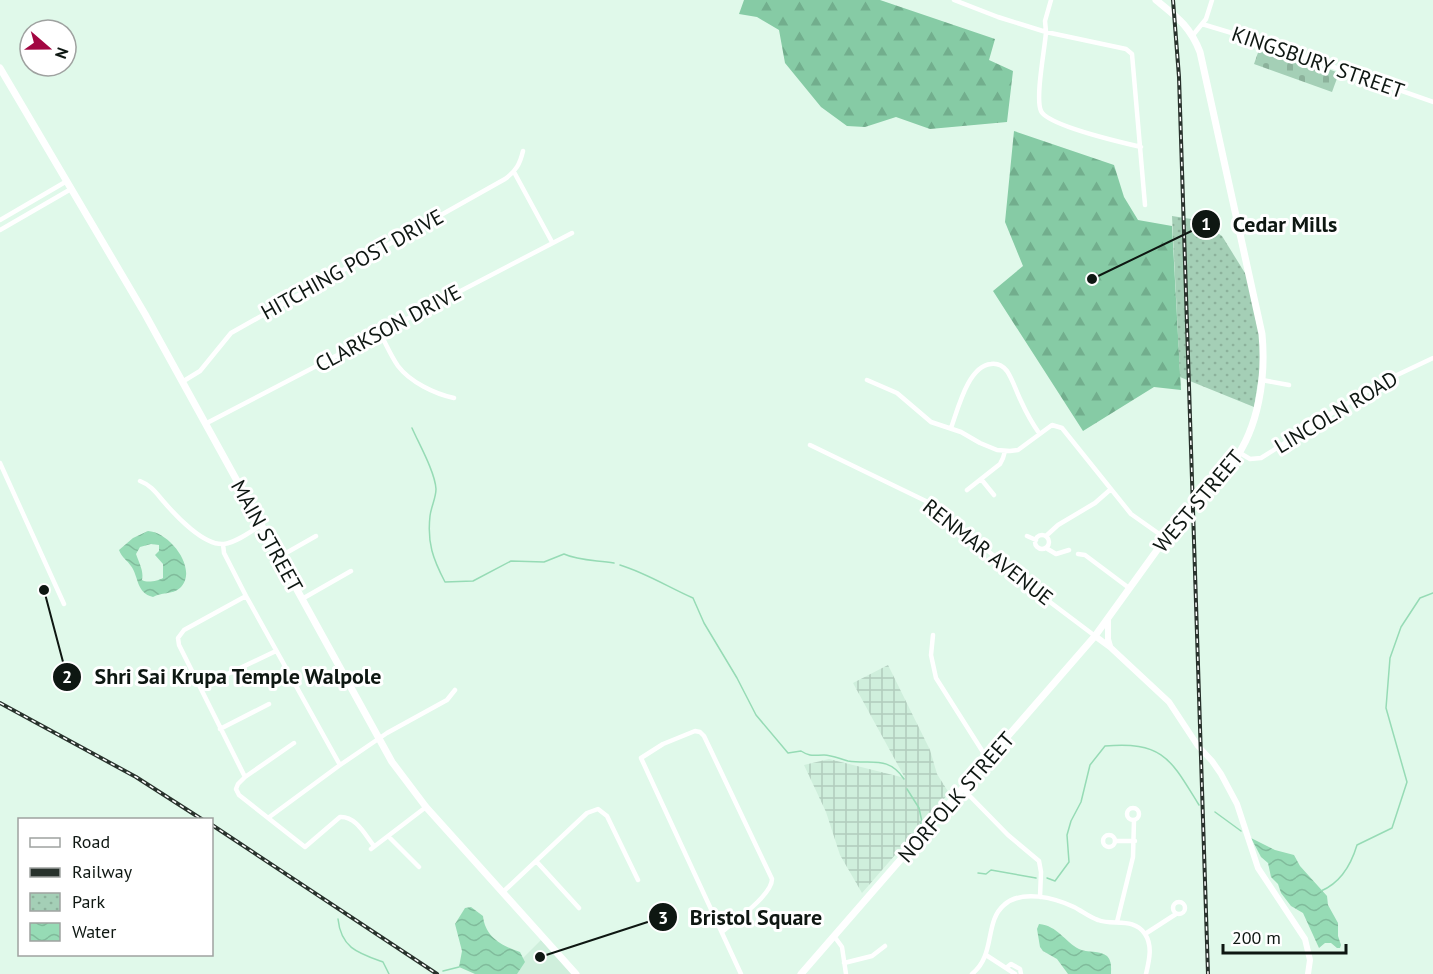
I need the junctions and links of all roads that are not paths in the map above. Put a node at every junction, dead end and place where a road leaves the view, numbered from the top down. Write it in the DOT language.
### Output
graph roads {
  1 [pos="954,0"];
  2 [pos="1051,0"];
  3 [pos="1156,0"];
  4 [pos="1212,0"];
  5 [pos="1202,24"];
  6 [pos="1046,32"];
  7 [pos="1191,32"];
  8 [pos="0,68"];
  9 [pos="1433,102"];
  10 [pos="1141,147"];
  11 [pos="523,151"];
  12 [pos="514,172"];
  13 [pos="67,181"];
  14 [pos="71,189"];
  15 [pos="1145,205"];
  16 [pos="0,220"];
  17 [pos="0,230"];
  18 [pos="572,233"];
  19 [pos="552,242"];
  20 [pos="380,333"];
  21 [pos="1433,358"];
  22 [pos="867,380"];
  23 [pos="1262,380"];
  24 [pos="182,382"];
  25 [pos="1289,385"];
  26 [pos="454,398"];
  27 [pos="206,424"];
  28 [pos="951,428"];
  29 [pos="1039,433"];
  30 [pos="810,446"];
  31 [pos="1005,451"];
  32 [pos="1240,453"];
  33 [pos="0,463"];
  34 [pos="981,479"];
  35 [pos="140,481"];
  36 [pos="1111,489"];
  37 [pos="967,490"];
  38 [pos="994,495"];
  39 [pos="261,525"];
  40 [pos="316,536"];
  41 [pos="1027,536"];
  42 [pos="1046,536"];
  43 [pos="1165,538"];
  44 [pos="1036,540"];
  45 [pos="223,544"];
  46 [pos="1046,548"];
  47 [pos="1069,550"];
  48 [pos="1078,554"];
  49 [pos="279,557"];
  50 [pos="351,572"];
  51 [pos="1129,588"];
  52 [pos="246,596"];
  53 [pos="302,599"];
  54 [pos="64,604"];
  55 [pos="1108,620"];
  56 [pos="933,635"];
  57 [pos="1095,636"];
  58 [pos="1110,646"];
  59 [pos="276,651"];
  60 [pos="200,687"];
  61 [pos="455,690"];
  62 [pos="269,704"];
  63 [pos="220,729"];
  64 [pos="378,739"];
  65 [pos="294,743"];
  66 [pos="988,760"];
  67 [pos="340,765"];
  68 [pos="245,777"];
  69 [pos="963,789"];
  70 [pos="426,807"];
  71 [pos="268,818"];
  72 [pos="1134,820"];
  73 [pos="388,836"];
  74 [pos="1115,841"];
  75 [pos="1135,841"];
  76 [pos="536,861"];
  77 [pos="419,867"];
  78 [pos="638,880"];
  79 [pos="502,892"];
  80 [pos="1040,897"];
  81 [pos="579,909"];
  82 [pos="1176,914"];
  83 [pos="1117,922"];
  84 [pos="723,932"];
  85 [pos="1145,934"];
  86 [pos="834,936"];
  87 [pos="885,946"];
  88 [pos="986,955"];
  89 [pos="844,963"];
  90 [pos="1006,968"];
  91 [pos="576,974"];
  92 [pos="741,974"];
  93 [pos="801,974"];
  94 [pos="846,974"];
  95 [pos="972,974"];
  96 [pos="1015,974"];
  97 [pos="1021,974"];
  98 [pos="1146,974"];
  99 [pos="1308,974"];
  1 -- 6 [label="street"];
  2 -- 6 [label="street"];
  3 -- 7 [label="main road"];
  4 -- 5 [label="street"];
  5 -- 7 [label="street"];
  5 -- 9 [label="street, KINGSBURY STREET"];
  6 -- 10 [label="street"];
  6 -- 10 [label="street"];
  7 -- 23 [label="main road, WEST STREET"];
  8 -- 13 [label="main road, MAIN STREET"];
  10 -- 15 [label="street"];
  11 -- 12 [label="street"];
  12 -- 19 [label="street"];
  12 -- 24 [label="street, HITCHING POST DRIVE"];
  13 -- 14 [label="main road, MAIN STREET"];
  13 -- 16 [label="street"];
  14 -- 17 [label="street"];
  14 -- 24 [label="main road, MAIN STREET"];
  18 -- 19 [label="street, CLARKSON DRIVE"];
  19 -- 20 [label="street, CLARKSON DRIVE"];
  20 -- 26 [label="street"];
  20 -- 27 [label="street, CLARKSON DRIVE"];
  21 -- 32 [label="street, LINCOLN ROAD"];
  22 -- 28 [label="street"];
  23 -- 25 [label="street"];
  23 -- 32 [label="main road, WEST STREET"];
  24 -- 27 [label="main road, MAIN STREET"];
  27 -- 39 [label="main road, MAIN STREET"];
  28 -- 29 [label="street"];
  28 -- 31 [label="street"];
  29 -- 31 [label="street"];
  29 -- 36 [label="street"];
  30 -- 57 [label="street, RENMAR AVENUE"];
  31 -- 34 [label="street"];
  32 -- 43 [label="main road, WEST STREET"];
  33 -- 54 [label="street"];
  34 -- 37 [label="street"];
  34 -- 38 [label="street"];
  35 -- 45 [label="street"];
  36 -- 42 [label="street"];
  36 -- 43 [label="street"];
  39 -- 45 [label="street"];
  39 -- 49 [label="main road, MAIN STREET"];
  40 -- 49 [label="street"];
  41 -- 44 [label="street"];
  42 -- 44 [label="street"];
  42 -- 46 [label="street"];
  43 -- 51 [label="main road, WEST STREET"];
  44 -- 46 [label="street"];
  45 -- 52 [label="street"];
  46 -- 47 [label="street"];
  48 -- 51 [label="street"];
  49 -- 53 [label="main road, MAIN STREET"];
  50 -- 53 [label="street"];
  51 -- 55 [label="main road, WEST STREET"];
  52 -- 59 [label="street"];
  52 -- 60 [label="street"];
  53 -- 64 [label="main road, MAIN STREET"];
  55 -- 57 [label="main road, NORFOLK STREET"];
  55 -- 58 [label="street"];
  56 -- 66 [label="street"];
  57 -- 58 [label="street"];
  57 -- 66 [label="main road, NORFOLK STREET"];
  58 -- 99 [label="street"];
  59 -- 60 [label="street"];
  59 -- 67 [label="street"];
  60 -- 63 [label="street"];
  61 -- 64 [label="street"];
  62 -- 63 [label="street"];
  63 -- 68 [label="street"];
  64 -- 67 [label="street"];
  64 -- 70 [label="main road, MAIN STREET"];
  65 -- 68 [label="street"];
  66 -- 69 [label="main road, NORFOLK STREET"];
  67 -- 71 [label="street"];
  68 -- 71 [label="street"];
  69 -- 80 [label="street"];
  69 -- 86 [label="main road, NORFOLK STREET"];
  70 -- 73 [label="street"];
  70 -- 79 [label="main road, MAIN STREET"];
  71 -- 73 [label="street"];
  72 -- 75 [label="street"];
  73 -- 77 [label="street"];
  74 -- 75 [label="street"];
  75 -- 83 [label="street"];
  76 -- 78 [label="street"];
  76 -- 79 [label="street"];
  76 -- 81 [label="street"];
  79 -- 91 [label="main road, MAIN STREET"];
  80 -- 83 [label="street"];
  80 -- 88 [label="street"];
  82 -- 85 [label="street"];
  83 -- 85 [label="street"];
  84 -- 84 [label="street"];
  84 -- 92 [label="street"];
  85 -- 98 [label="street"];
  86 -- 89 [label="street"];
  86 -- 93 [label="main road, NORFOLK STREET"];
  87 -- 89 [label="street"];
  88 -- 90 [label="street"];
  88 -- 95 [label="street"];
  89 -- 94 [label="street"];
  90 -- 96 [label="street"];
  90 -- 97 [label="street"];
}
